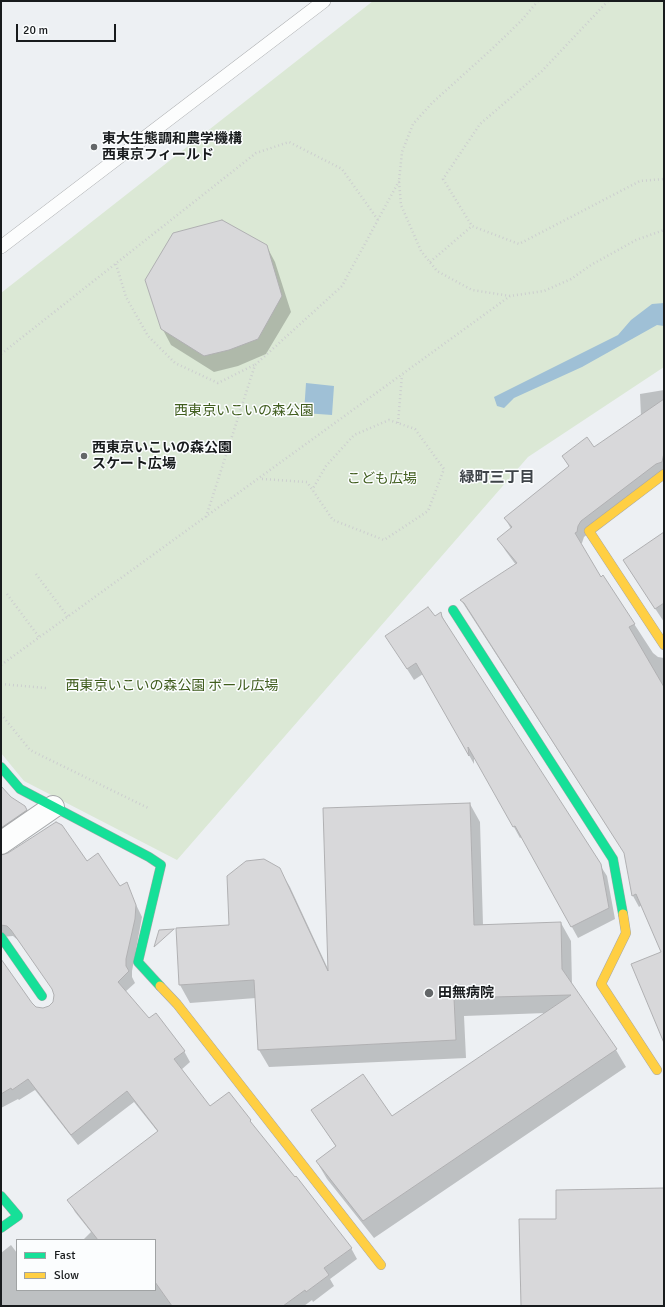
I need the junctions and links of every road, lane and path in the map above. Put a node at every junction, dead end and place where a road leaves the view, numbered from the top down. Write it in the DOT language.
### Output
graph roads {
  1 [pos="324,1"];
  2 [pos="538,1"];
  3 [pos="608,1"];
  4 [pos="664,179"];
  5 [pos="399,181"];
  6 [pos="378,220"];
  7 [pos="472,226"];
  8 [pos="664,230"];
  9 [pos="1,247"];
  10 [pos="430,262"];
  11 [pos="116,264"];
  12 [pos="510,296"];
  13 [pos="1,354"];
  14 [pos="255,365"];
  15 [pos="402,375"];
  16 [pos="398,423"];
  17 [pos="664,474"];
  18 [pos="262,480"];
  19 [pos="312,490"];
  20 [pos="206,517"];
  21 [pos="36,574"];
  22 [pos="6,594"];
  23 [pos="454,610"];
  24 [pos="68,616"];
  25 [pos="39,637"];
  26 [pos="664,645"];
  27 [pos="1,665"];
  28 [pos="1,684"];
  29 [pos="46,688"];
  30 [pos="1,714"];
  31 [pos="1,767"];
  32 [pos="53,807"];
  33 [pos="148,808"];
  34 [pos="1,843"];
  35 [pos="1,936"];
  36 [pos="42,996"];
  37 [pos="657,1070"];
  38 [pos="1,1196"];
  39 [pos="1,1228"];
  40 [pos="380,1265"];
  1 -- 9 [label="lane"];
  2 -- 5 [label="path"];
  3 -- 7 [label="path"];
  4 -- 7 [label="path"];
  5 -- 6 [label="path"];
  5 -- 10 [label="path"];
  6 -- 11 [label="path"];
  6 -- 14 [label="path"];
  7 -- 10 [label="path"];
  8 -- 12 [label="path"];
  10 -- 12 [label="path"];
  11 -- 13 [label="path"];
  11 -- 14 [label="path"];
  12 -- 15 [label="path"];
  14 -- 20 [label="path"];
  15 -- 16 [label="path"];
  15 -- 20 [label="path"];
  16 -- 19 [label="path"];
  16 -- 19 [label="path"];
  17 -- 26 [label="street"];
  18 -- 19 [label="path"];
  20 -- 24 [label="path"];
  21 -- 24 [label="path"];
  22 -- 25 [label="path"];
  23 -- 37 [label="street"];
  24 -- 25 [label="path"];
  25 -- 27 [label="path"];
  28 -- 29 [label="path"];
  30 -- 33 [label="path"];
  31 -- 32 [label="street"];
  32 -- 34 [label="street"];
  32 -- 40 [label="street"];
  35 -- 36 [label="street"];
  38 -- 39 [label="street"];
}
